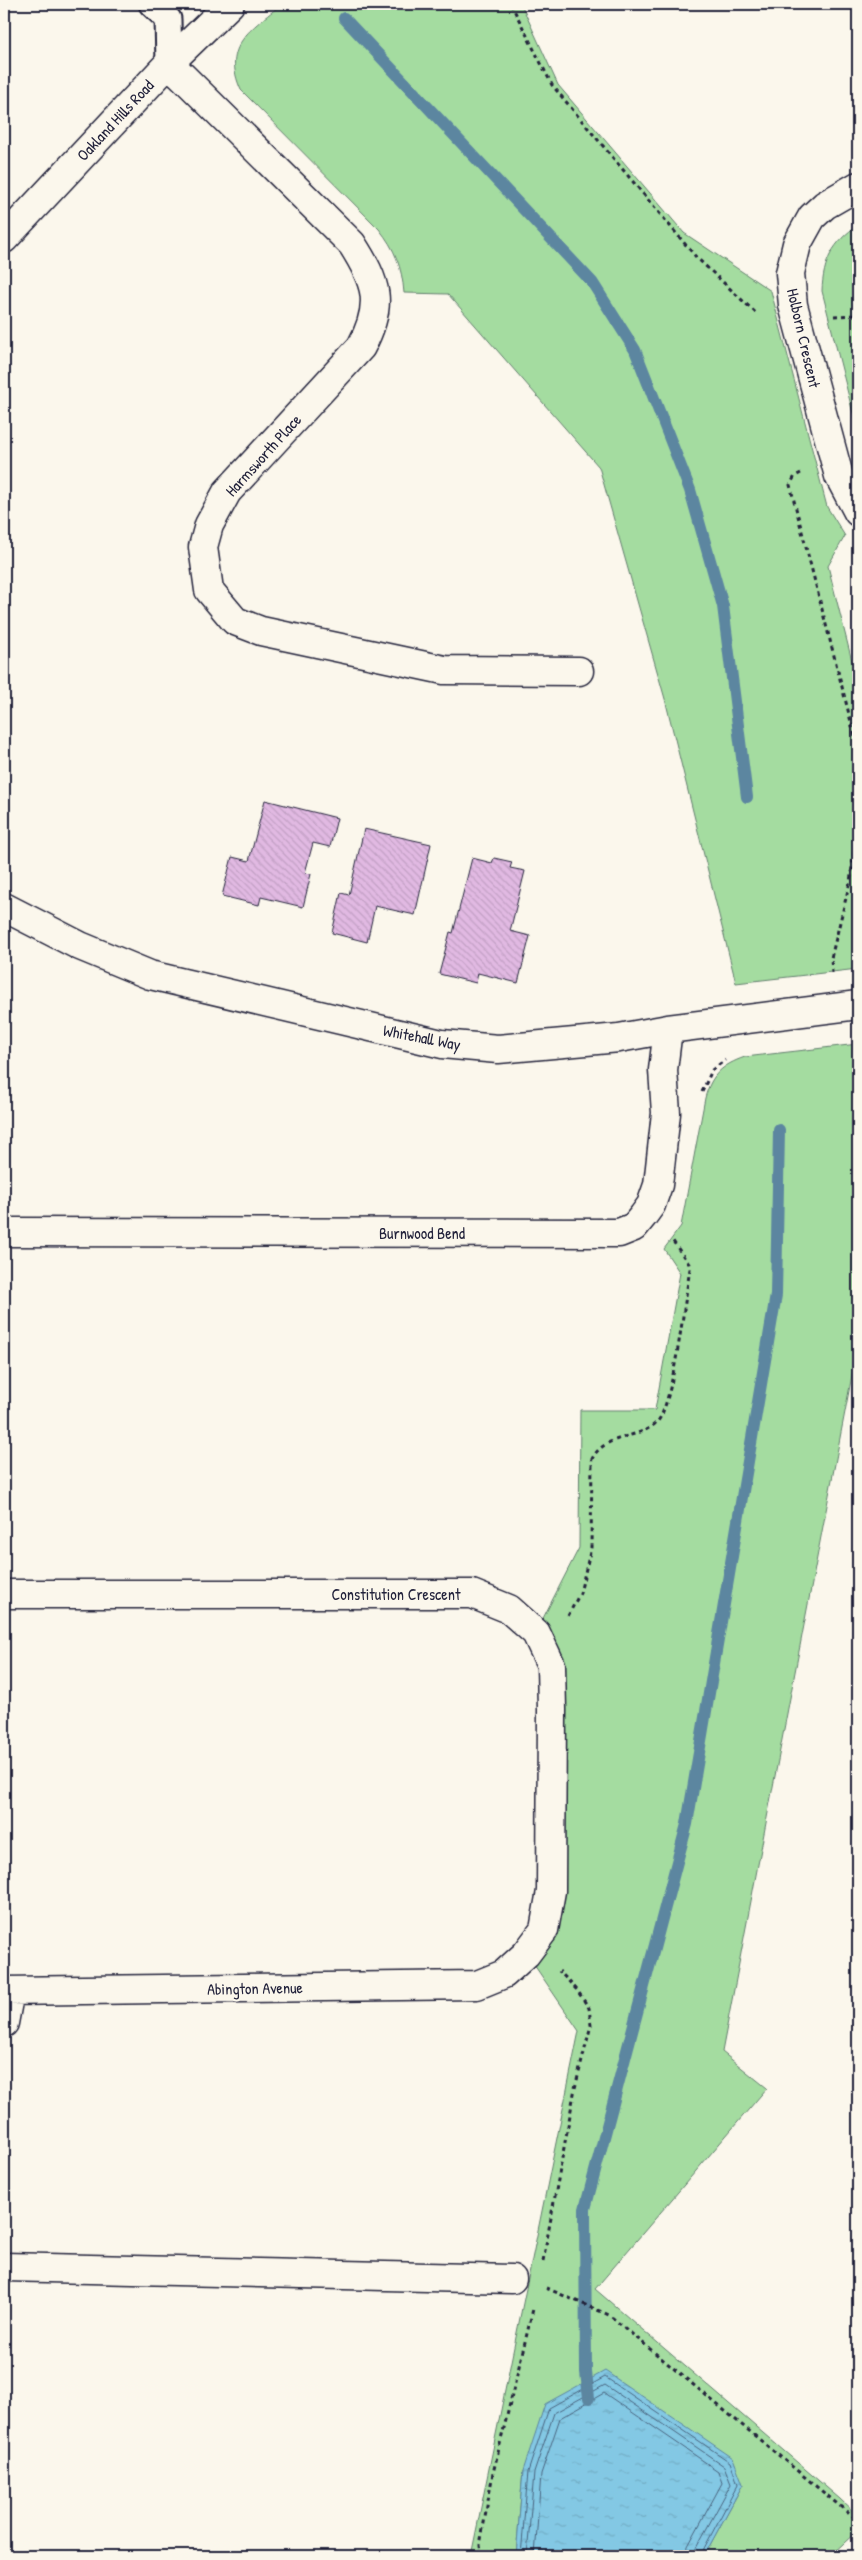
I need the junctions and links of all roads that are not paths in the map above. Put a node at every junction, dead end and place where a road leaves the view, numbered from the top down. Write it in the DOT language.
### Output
graph roads {
  1 [pos="152,4"];
  2 [pos="230,4"];
  3 [pos="169,63"];
  4 [pos="858,186"];
  5 [pos="4,240"];
  6 [pos="858,512"];
  7 [pos="579,671"];
  8 [pos="4,907"];
  9 [pos="846,1007"];
  10 [pos="668,1029"];
  11 [pos="4,1232"];
  12 [pos="4,1594"];
  13 [pos="504,1974"];
  14 [pos="7,1991"];
  15 [pos="4,2023"];
  16 [pos="4,2267"];
  17 [pos="512,2279"];
  1 -- 3 [label="lane"];
  2 -- 3 [label="street, Oakland Hills Road"];
  3 -- 5 [label="street, Oakland Hills Road"];
  3 -- 7 [label="street, Harmsworth Place"];
  4 -- 6 [label="street, Holborn Crescent"];
  8 -- 10 [label="street, Whitehall Way"];
  9 -- 10 [label="street, Whitehall Way"];
  10 -- 11 [label="street, Burnwood Bend"];
  12 -- 13 [label="street, Constitution Crescent"];
  13 -- 14 [label="street, Abington Avenue"];
  14 -- 15 [label="street"];
  16 -- 17 [label="street"];
}
